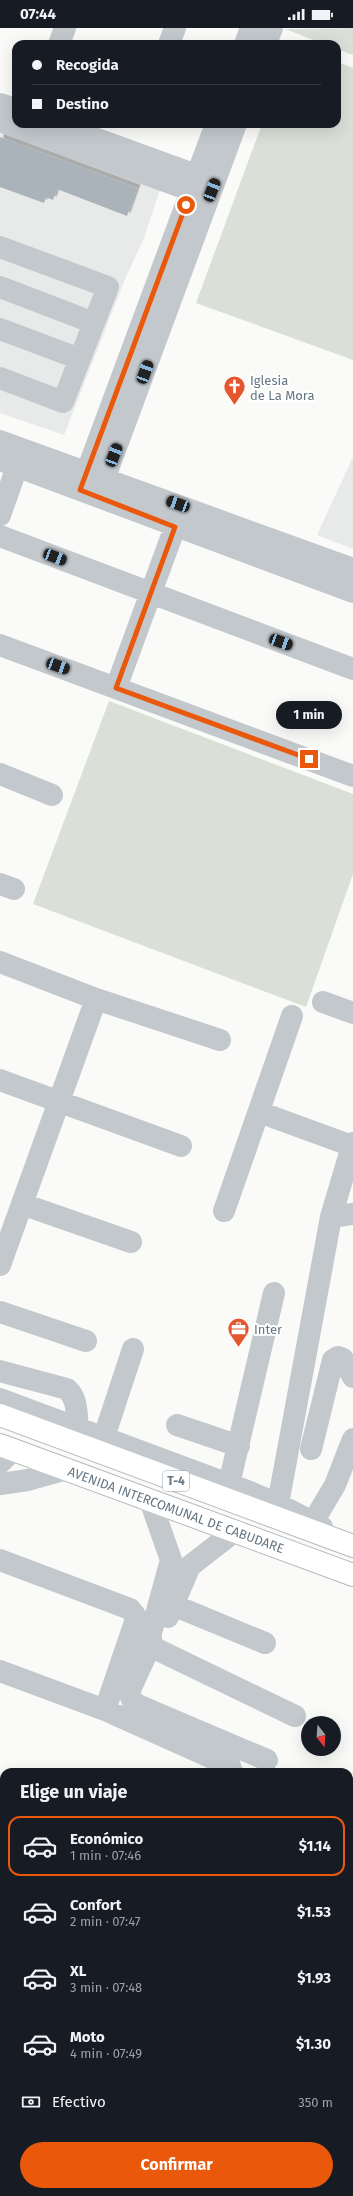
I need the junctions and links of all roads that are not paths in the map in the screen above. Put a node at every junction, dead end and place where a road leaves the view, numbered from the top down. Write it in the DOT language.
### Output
graph roads {
  1 [pos="65,28"];
  2 [pos="175,28"];
  3 [pos="251,28"];
  4 [pos="272,28"];
  5 [pos="60,40"];
  6 [pos="170,40"];
  7 [pos="246,40"];
  8 [pos="268,40"];
  9 [pos="0,104"];
  10 [pos="12,108"];
  11 [pos="0,121"];
  12 [pos="12,125"];
  13 [pos="22,128"];
  14 [pos="65,128"];
  15 [pos="215,128"];
  16 [pos="234,128"];
  17 [pos="203,186"];
  18 [pos="0,247"];
  19 [pos="0,288"];
  20 [pos="94,323"];
  21 [pos="0,329"];
  22 [pos="80,359"];
  23 [pos="0,378"];
  24 [pos="0,440"];
  25 [pos="8,464"];
  26 [pos="93,483"];
  27 [pos="0,515"];
  28 [pos="175,527"];
  29 [pos="0,536"];
  30 [pos="353,569"];
  31 [pos="353,592"];
  32 [pos="150,594"];
  33 [pos="0,645"];
  34 [pos="353,669"];
  35 [pos="116,688"];
  36 [pos="0,774"];
  37 [pos="353,776"];
  38 [pos="52,794"];
  39 [pos="0,962"];
  40 [pos="96,999"];
  41 [pos="323,1002"];
  42 [pos="353,1013"];
  43 [pos="292,1016"];
  44 [pos="220,1040"];
  45 [pos="0,1080"];
  46 [pos="58,1100"];
  47 [pos="259,1112"];
  48 [pos="352,1145"];
  49 [pos="181,1146"];
  50 [pos="22,1204"];
  51 [pos="224,1211"];
  52 [pos="353,1214"];
  53 [pos="332,1217"];
  54 [pos="132,1242"];
  55 [pos="0,1265"];
  56 [pos="274,1293"];
  57 [pos="0,1312"];
  58 [pos="86,1341"];
  59 [pos="133,1349"];
  60 [pos="0,1371"];
  61 [pos="353,1378"];
  62 [pos="0,1399"];
  63 [pos="0,1415"];
  64 [pos="177,1425"];
  65 [pos="78,1428"];
  66 [pos="104,1437"];
  67 [pos="353,1439"];
  68 [pos="239,1446"];
  69 [pos="311,1449"];
  70 [pos="4,1452"];
  71 [pos="67,1469"];
  72 [pos="353,1478"];
  73 [pos="0,1484"];
  74 [pos="229,1484"];
  75 [pos="150,1500"];
  76 [pos="278,1504"];
  77 [pos="318,1525"];
  78 [pos="235,1531"];
  79 [pos="353,1545"];
  80 [pos="0,1560"];
  81 [pos="181,1563"];
  82 [pos="353,1575"];
  83 [pos="167,1602"];
  84 [pos="265,1643"];
  85 [pos="150,1645"];
  86 [pos="0,1672"];
  87 [pos="105,1710"];
  88 [pos="295,1716"];
  89 [pos="267,1760"];
  90 [pos="231,1768"];
  1 -- 5 [label="street"];
  2 -- 6 [label="street"];
  3 -- 7 [label="street"];
  4 -- 8 [label="street"];
  9 -- 10 [label="street"];
  11 -- 12 [label="street"];
  13 -- 17 [label="street"];
  14 -- 17 [label="street"];
  15 -- 17 [label="street"];
  16 -- 17 [label="street"];
  17 -- 26 [label="street"];
  18 -- 20 [label="street"];
  19 -- 20 [label="street"];
  20 -- 22 [label="street"];
  21 -- 22 [label="street"];
  22 -- 23 [label="street"];
  24 -- 26 [label="street"];
  25 -- 26 [label="street"];
  25 -- 27 [label="street"];
  26 -- 28 [label="street"];
  26 -- 30 [label="street"];
  28 -- 31 [label="street"];
  28 -- 32 [label="street"];
  29 -- 32 [label="street"];
  32 -- 34 [label="street"];
  32 -- 35 [label="street"];
  33 -- 35 [label="street"];
  35 -- 37 [label="street"];
  36 -- 38 [label="street"];
  39 -- 40 [label="street"];
  40 -- 44 [label="street"];
  40 -- 46 [label="street"];
  41 -- 42 [label="street"];
  43 -- 47 [label="street"];
  45 -- 46 [label="street"];
  46 -- 49 [label="street"];
  46 -- 50 [label="street"];
  47 -- 48 [label="street"];
  47 -- 51 [label="street"];
  48 -- 53 [label="street"];
  50 -- 54 [label="street"];
  50 -- 55 [label="street"];
  52 -- 53 [label="street"];
  53 -- 76 [label="street"];
  56 -- 68 [label="street"];
  57 -- 58 [label="street"];
  59 -- 66 [label="street"];
  60 -- 65 [label="street"];
  61 -- 69 [label="street"];
  62 -- 65 [label="street"];
  63 -- 79 [label="highway, AVENIDA INTERCOMUNAL DE CABUDARE / T-4"];
  64 -- 68 [label="street"];
  65 -- 66 [label="street"];
  66 -- 74 [label="street"];
  67 -- 77 [label="street"];
  68 -- 74 [label="street"];
  70 -- 71 [label="highway, AVENIDA INTERCOMUNAL DE CABUDARE / T-4"];
  71 -- 73 [label="street"];
  71 -- 75 [label="highway, AVENIDA INTERCOMUNAL DE CABUDARE / T-4"];
  72 -- 77 [label="street"];
  74 -- 76 [label="street"];
  75 -- 78 [label="highway, AVENIDA INTERCOMUNAL DE CABUDARE / T-4"];
  75 -- 81 [label="street"];
  76 -- 77 [label="street"];
  77 -- 79 [label="street"];
  78 -- 81 [label="street"];
  78 -- 82 [label="highway, AVENIDA INTERCOMUNAL DE CABUDARE / T-4"];
  80 -- 87 [label="street"];
  81 -- 83 [label="street"];
  83 -- 84 [label="street"];
  83 -- 85 [label="street"];
  85 -- 88 [label="street"];
  85 -- 89 [label="street"];
  86 -- 87 [label="street"];
  87 -- 90 [label="street"];
}
